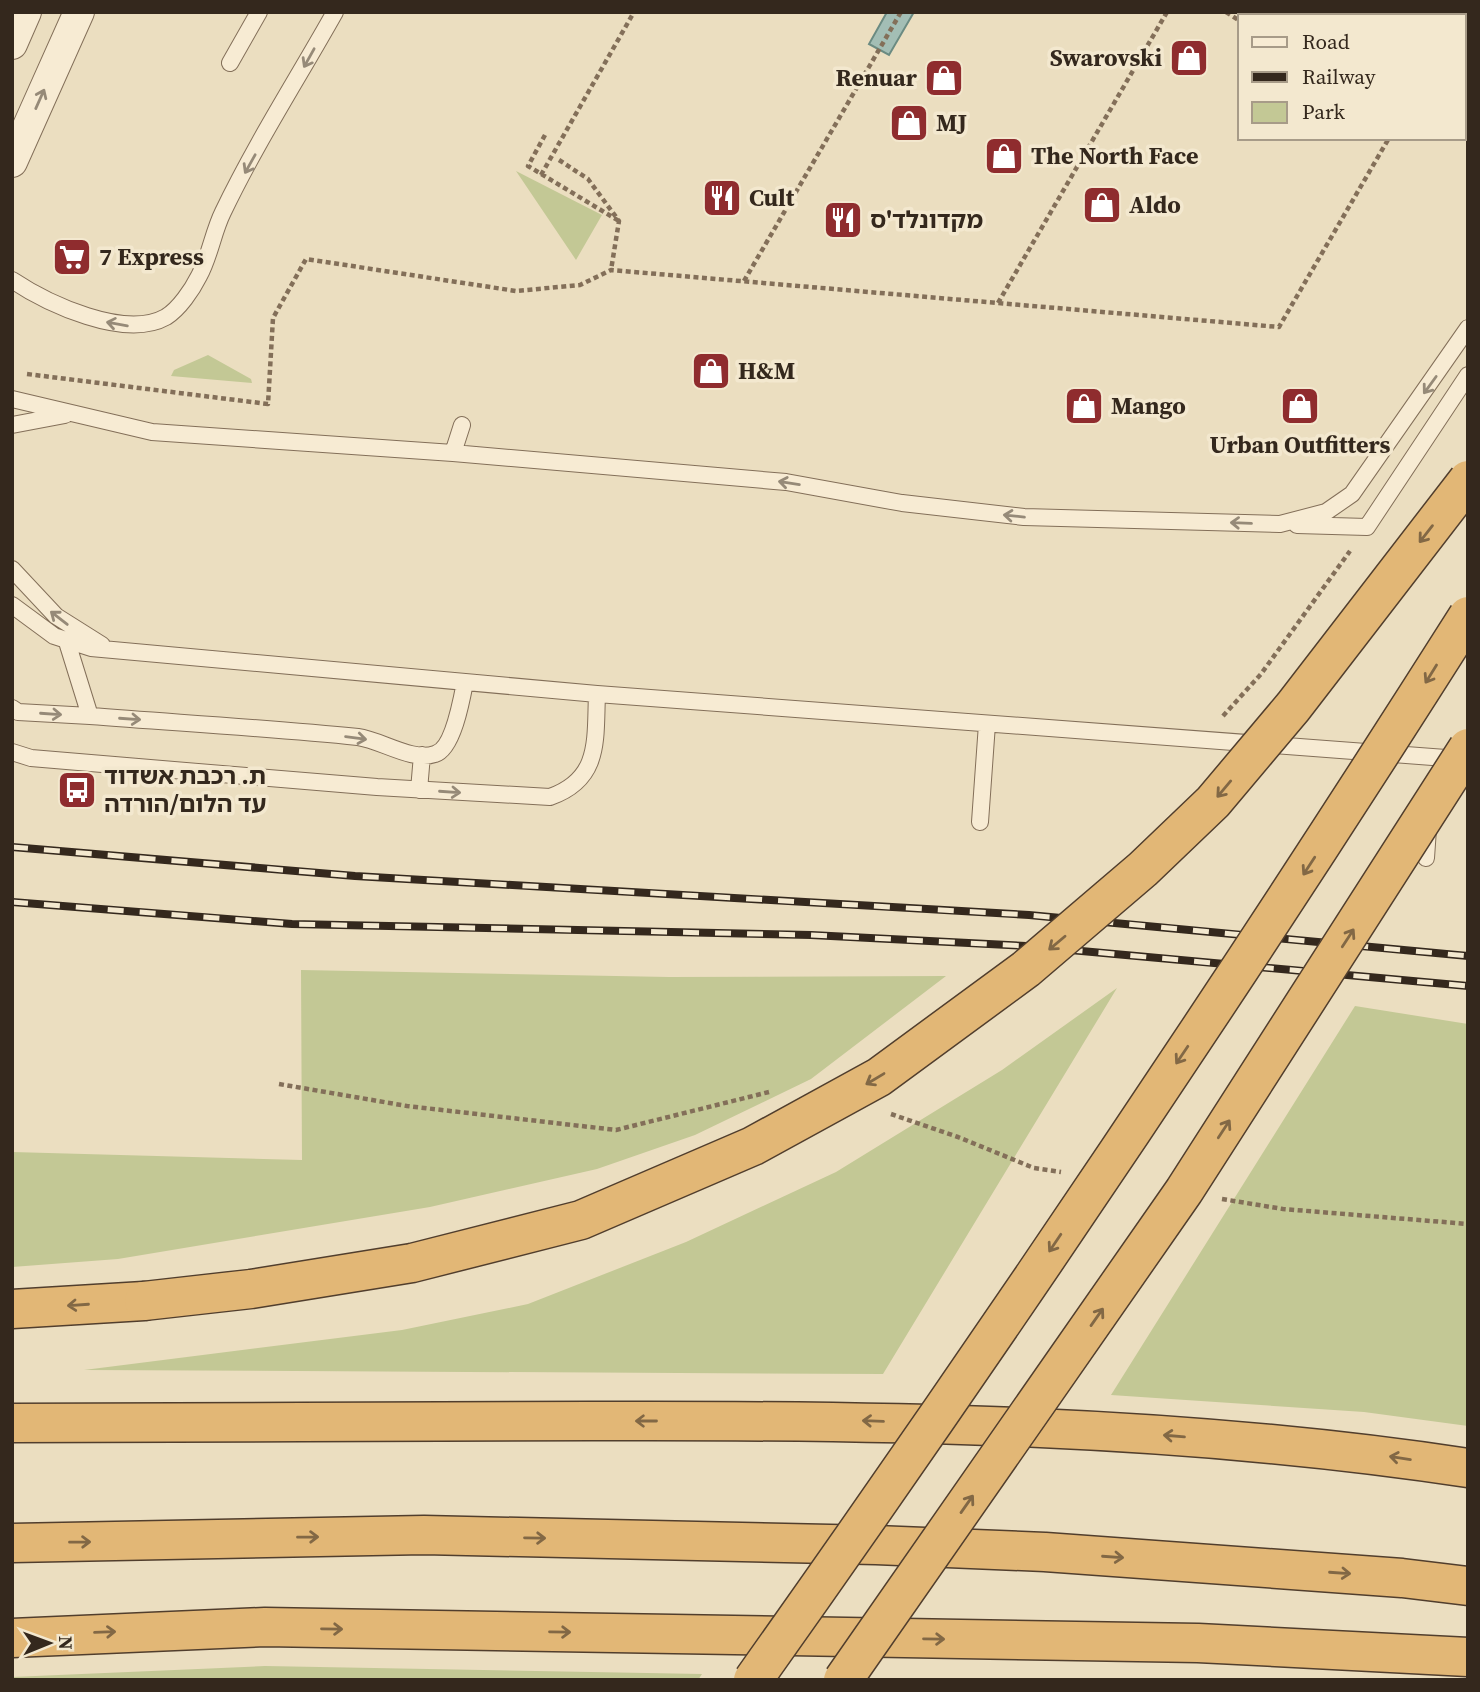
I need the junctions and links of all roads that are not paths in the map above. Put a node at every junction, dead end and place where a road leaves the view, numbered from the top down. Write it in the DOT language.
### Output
graph roads {
  1 [pos="26,12"];
  2 [pos="79,12"];
  3 [pos="259,12"];
  4 [pos="335,12"];
  5 [pos="12,44"];
  6 [pos="230,63"];
  7 [pos="12,162"];
  8 [pos="12,280"];
  9 [pos="1468,328"];
  10 [pos="1468,374"];
  11 [pos="12,398"];
  12 [pos="74,414"];
  13 [pos="12,425"];
  14 [pos="461,425"];
  15 [pos="453,453"];
  16 [pos="1468,480"];
  17 [pos="1280,524"];
  18 [pos="12,569"];
  19 [pos="12,605"];
  20 [pos="1468,616"];
  21 [pos="67,642"];
  22 [pos="118,650"];
  23 [pos="466,682"];
  24 [pos="597,694"];
  25 [pos="12,708"];
  26 [pos="90,716"];
  27 [pos="988,724"];
  28 [pos="12,752"];
  29 [pos="1451,752"];
  30 [pos="422,755"];
  31 [pos="1468,760"];
  32 [pos="419,790"];
  33 [pos="980,822"];
  34 [pos="1426,858"];
  35 [pos="12,1309"];
  36 [pos="12,1423"];
  37 [pos="1468,1468"];
  38 [pos="12,1543"];
  39 [pos="1468,1586"];
  40 [pos="12,1638"];
  41 [pos="1468,1657"];
  42 [pos="753,1680"];
  43 [pos="843,1680"];
  1 -- 5 [label="street"];
  7 -- 2 [label="street, one-way"];
  3 -- 6 [label="lane"];
  4 -- 8 [label="lane, one-way"];
  9 -- 17 [label="lane, one-way"];
  10 -- 17 [label="lane"];
  11 -- 12 [label="lane"];
  12 -- 13 [label="lane"];
  12 -- 15 [label="lane"];
  14 -- 15 [label="lane"];
  17 -- 15 [label="lane, one-way"];
  16 -- 35 [label="highway, one-way, bridge"];
  22 -- 18 [label="lane, one-way"];
  19 -- 21 [label="lane"];
  20 -- 42 [label="highway, one-way, bridge"];
  21 -- 22 [label="lane"];
  21 -- 26 [label="lane"];
  22 -- 23 [label="lane"];
  23 -- 24 [label="lane"];
  23 -- 30 [label="lane"];
  24 -- 27 [label="lane"];
  32 -- 24 [label="lane, one-way"];
  25 -- 26 [label="lane, one-way"];
  26 -- 30 [label="lane, one-way"];
  27 -- 29 [label="lane"];
  27 -- 33 [label="lane"];
  28 -- 32 [label="lane"];
  29 -- 31 [label="lane"];
  29 -- 34 [label="lane"];
  43 -- 29 [label="highway, one-way, bridge"];
  30 -- 32 [label="lane"];
  37 -- 36 [label="highway, one-way"];
  38 -- 39 [label="highway, one-way"];
  40 -- 41 [label="highway, one-way"];
}
